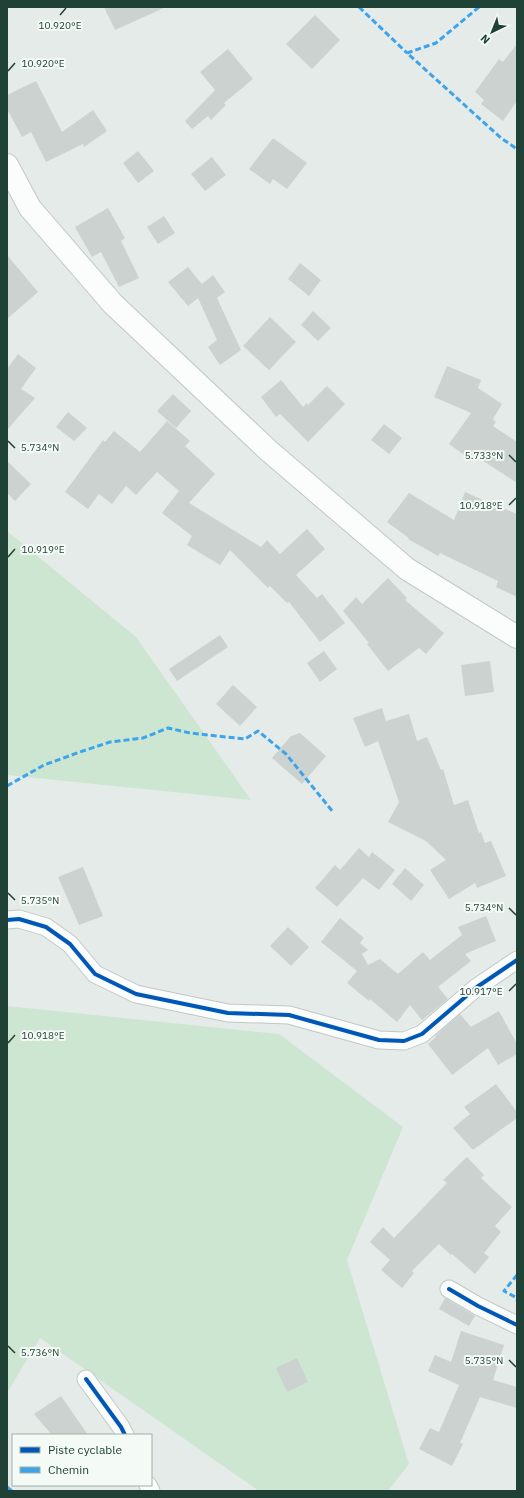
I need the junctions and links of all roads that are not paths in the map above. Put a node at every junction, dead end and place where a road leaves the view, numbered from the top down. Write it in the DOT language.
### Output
graph roads {
  1 [pos="7,165"];
  2 [pos="517,638"];
  3 [pos="7,920"];
  4 [pos="517,960"];
  5 [pos="449,1289"];
  6 [pos="517,1325"];
  7 [pos="86,1379"];
  8 [pos="124,1434"];
  1 -- 2 [label="main road"];
  3 -- 4 [label="street"];
  5 -- 6 [label="street"];
  7 -- 8 [label="street"];
}
